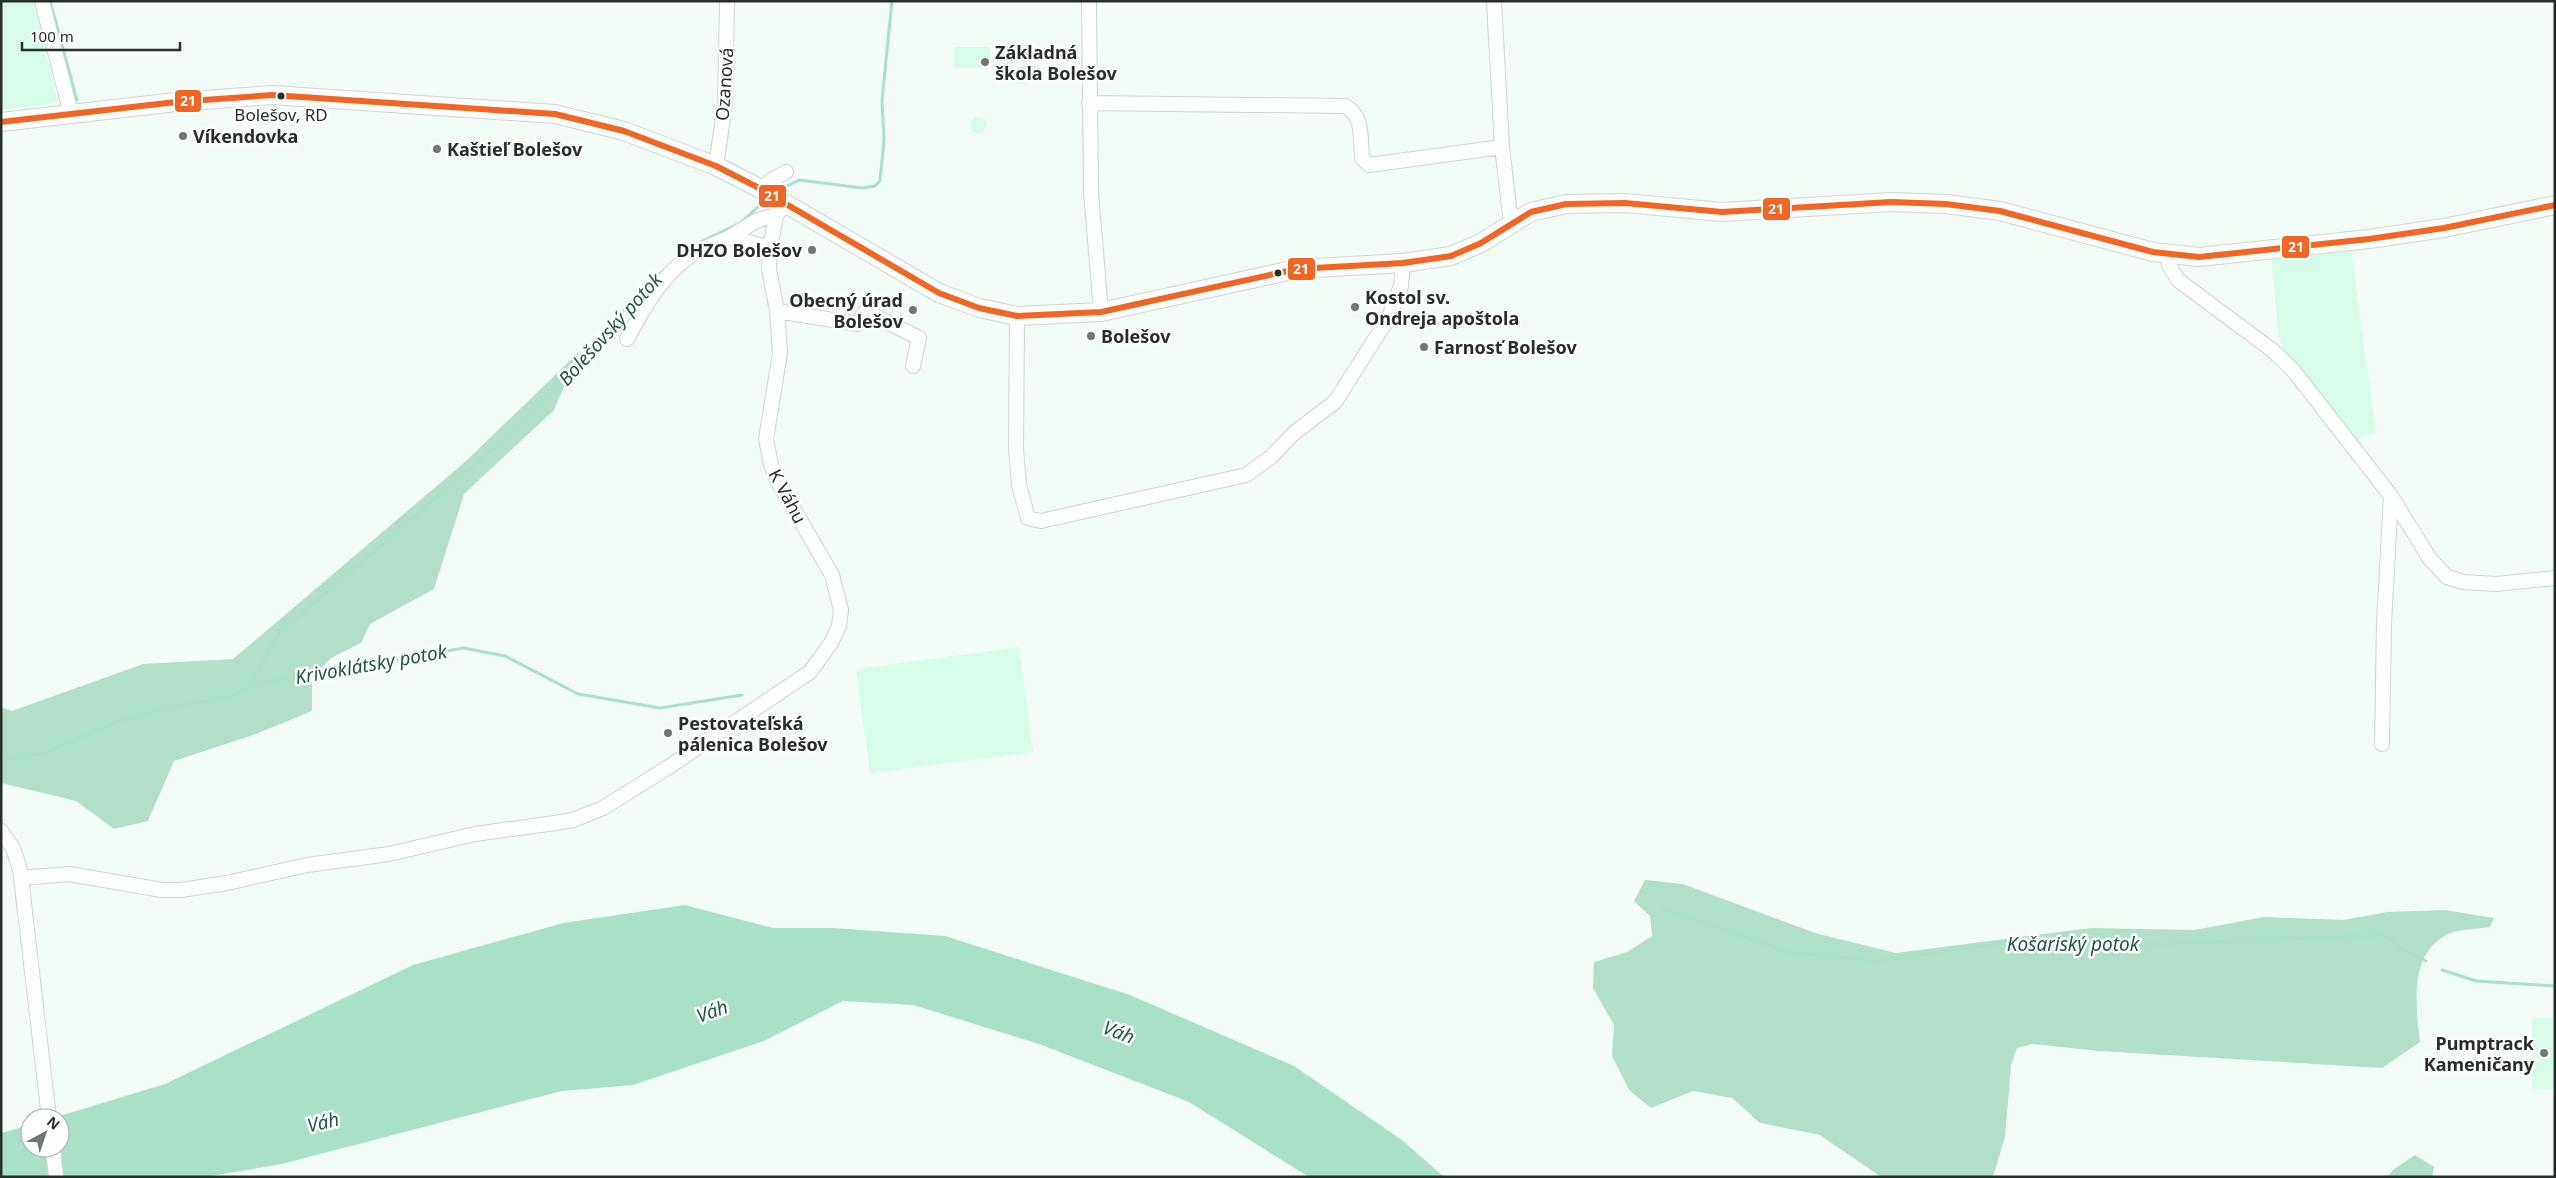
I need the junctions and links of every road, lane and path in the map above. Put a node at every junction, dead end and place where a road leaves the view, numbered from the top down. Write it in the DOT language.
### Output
graph roads {
  1 [pos="42,1"];
  2 [pos="728,1"];
  3 [pos="1089,1"];
  4 [pos="1494,1"];
  5 [pos="1089,103"];
  6 [pos="71,114"];
  7 [pos="1,122"];
  8 [pos="1502,146"];
  9 [pos="716,166"];
  10 [pos="786,172"];
  11 [pos="774,200"];
  12 [pos="2555,205"];
  13 [pos="1511,224"];
  14 [pos="731,237"];
  15 [pos="770,248"];
  16 [pos="2168,255"];
  17 [pos="1403,263"];
  18 [pos="777,311"];
  19 [pos="1101,312"];
  20 [pos="1017,316"];
  21 [pos="627,339"];
  22 [pos="913,366"];
  23 [pos="2391,496"];
  24 [pos="2555,578"];
  25 [pos="2382,744"];
  26 [pos="1,831"];
  27 [pos="21,878"];
  28 [pos="48,1108"];
  29 [pos="54,1158"];
  30 [pos="56,1177"];
  1 -- 6 [label="street"];
  2 -- 9 [label="street, Ozanová"];
  3 -- 5 [label="street"];
  4 -- 8 [label="street"];
  5 -- 8 [label="street"];
  5 -- 19 [label="street"];
  6 -- 7 [label="main road"];
  6 -- 9 [label="main road"];
  8 -- 13 [label="street"];
  9 -- 11 [label="main road"];
  10 -- 11 [label="street"];
  11 -- 14 [label="street"];
  11 -- 15 [label="street, K Váhu"];
  11 -- 20 [label="main road"];
  12 -- 16 [label="main road"];
  13 -- 16 [label="main road"];
  13 -- 17 [label="main road"];
  14 -- 15 [label="street"];
  14 -- 21 [label="street"];
  15 -- 18 [label="street, K Váhu"];
  16 -- 23 [label="street"];
  17 -- 19 [label="main road"];
  17 -- 20 [label="street"];
  18 -- 22 [label="street"];
  18 -- 27 [label="street, K Váhu"];
  19 -- 20 [label="main road"];
  23 -- 24 [label="street"];
  23 -- 25 [label="street"];
  26 -- 27 [label="street"];
  27 -- 28 [label="street"];
  29 -- 30 [label="street"];
}
